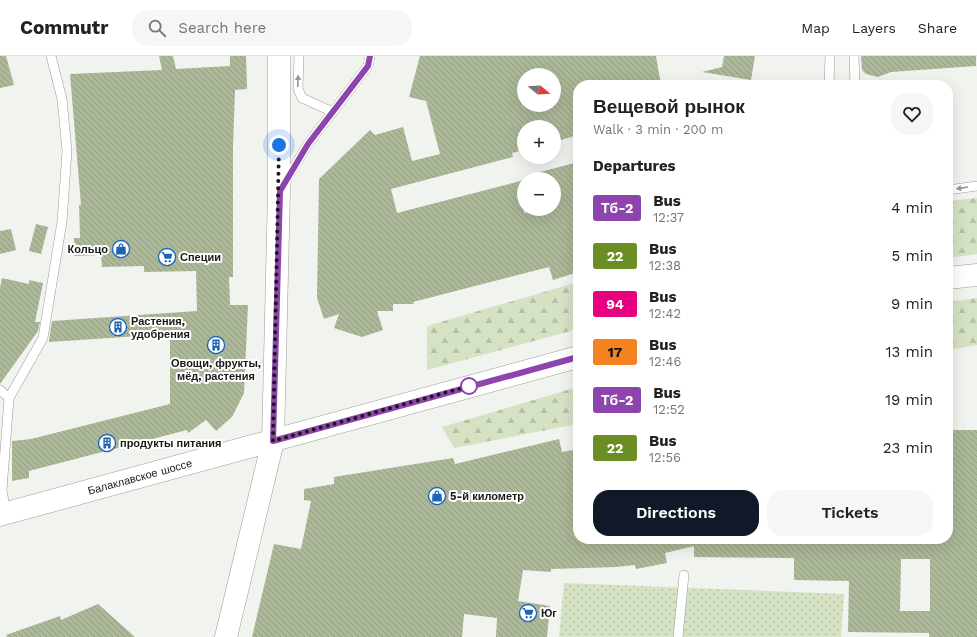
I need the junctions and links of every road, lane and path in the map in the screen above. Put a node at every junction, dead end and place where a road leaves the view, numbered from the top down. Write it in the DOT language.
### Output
graph roads {
  1 [pos="51,56"];
  2 [pos="279,56"];
  3 [pos="299,56"];
  4 [pos="370,56"];
  5 [pos="830,56"];
  6 [pos="854,56"];
  7 [pos="829,80"];
  8 [pos="855,80"];
  9 [pos="333,112"];
  10 [pos="977,186"];
  11 [pos="953,189"];
  12 [pos="280,191"];
  13 [pos="977,274"];
  14 [pos="953,277"];
  15 [pos="573,358"];
  16 [pos="0,390"];
  17 [pos="9,398"];
  18 [pos="273,441"];
  19 [pos="3,514"];
  20 [pos="684,575"];
  21 [pos="226,637"];
  22 [pos="678,637"];
  1 -- 17 [label="lane"];
  2 -- 12 [label="main road"];
  9 -- 3 [label="lane, one-way"];
  4 -- 9 [label="lane"];
  5 -- 7 [label="lane"];
  6 -- 8 [label="lane"];
  9 -- 12 [label="lane"];
  10 -- 11 [label="lane, one-way"];
  12 -- 18 [label="main road"];
  13 -- 14 [label="main road"];
  15 -- 18 [label="main road, Балаклавское шоссе"];
  16 -- 17 [label="lane"];
  17 -- 19 [label="lane"];
  18 -- 19 [label="main road, Балаклавское шоссе"];
  18 -- 21 [label="main road"];
  20 -- 22 [label="lane"];
}
